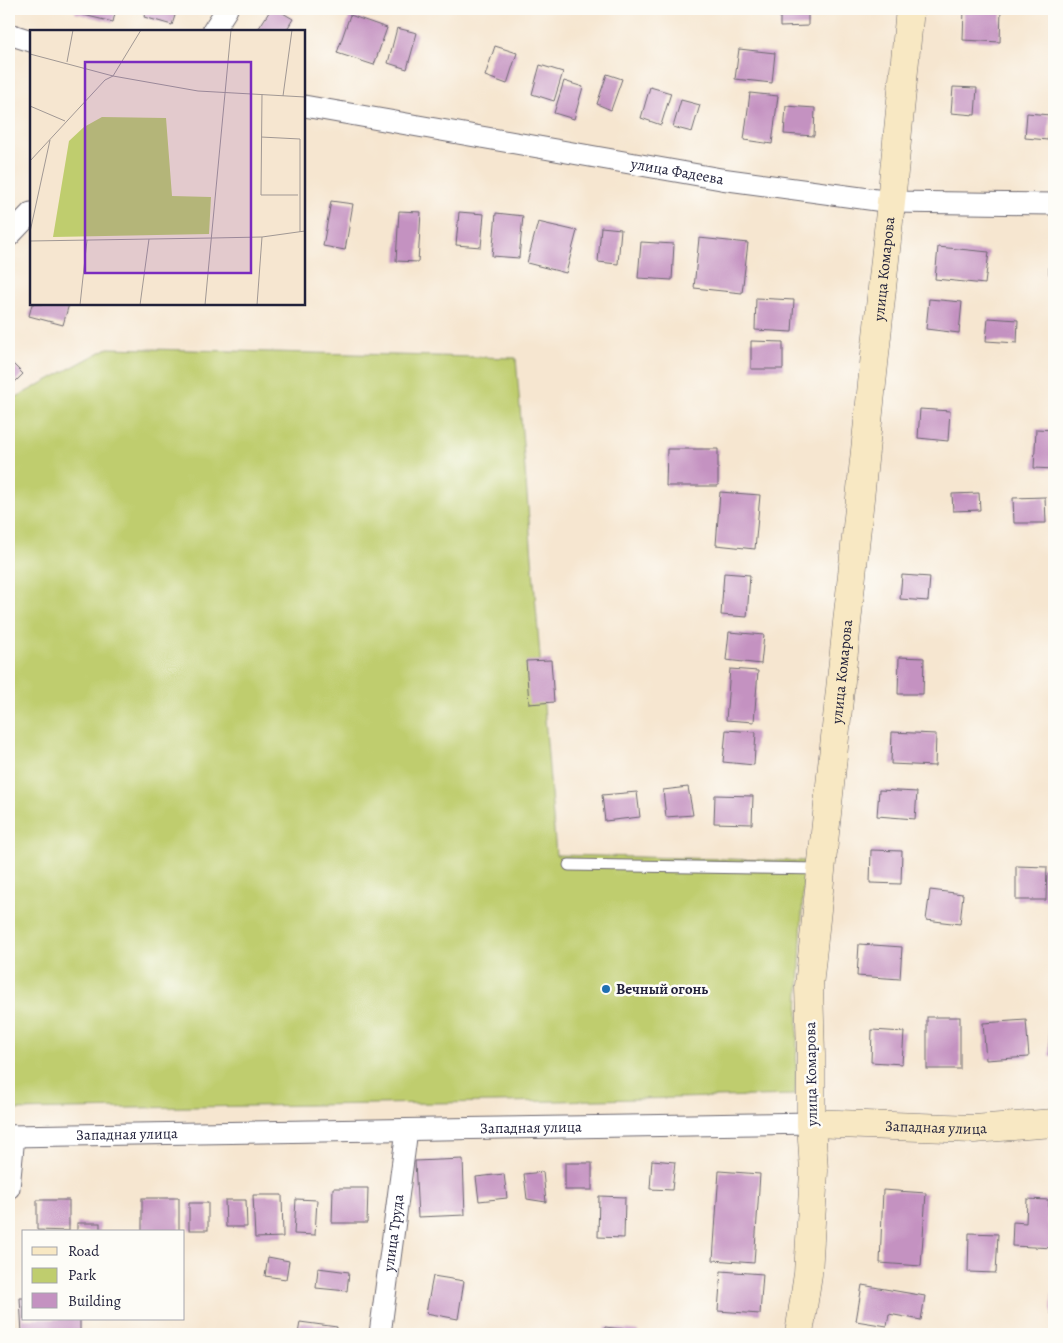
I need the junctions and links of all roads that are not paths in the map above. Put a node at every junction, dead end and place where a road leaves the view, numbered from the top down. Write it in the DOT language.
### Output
graph roads {
  1 [pos="227,9"];
  2 [pos="910,9"];
  3 [pos="214,30"];
  4 [pos="9,34"];
  5 [pos="30,41"];
  6 [pos="305,106"];
  7 [pos="891,202"];
  8 [pos="1054,204"];
  9 [pos="30,214"];
  10 [pos="9,236"];
  11 [pos="569,865"];
  12 [pos="821,869"];
  13 [pos="811,1123"];
  14 [pos="1054,1123"];
  15 [pos="407,1130"];
  16 [pos="11,1136"];
  17 [pos="9,1188"];
  18 [pos="380,1334"];
  19 [pos="799,1334"];
  1 -- 3 [label="street"];
  2 -- 7 [label="main road, улица Комарова"];
  4 -- 5 [label="street"];
  6 -- 7 [label="street, улица Фадеева"];
  7 -- 8 [label="street, улица Фадеева"];
  7 -- 12 [label="main road, улица Комарова"];
  9 -- 10 [label="street"];
  11 -- 12 [label="lane"];
  12 -- 13 [label="main road, улица Комарова"];
  13 -- 14 [label="main road, Западная улица"];
  13 -- 15 [label="street, Западная улица"];
  13 -- 19 [label="main road, улица Комарова"];
  15 -- 16 [label="street, Западная улица"];
  15 -- 18 [label="street, улица Труда"];
  16 -- 17 [label="street"];
}
